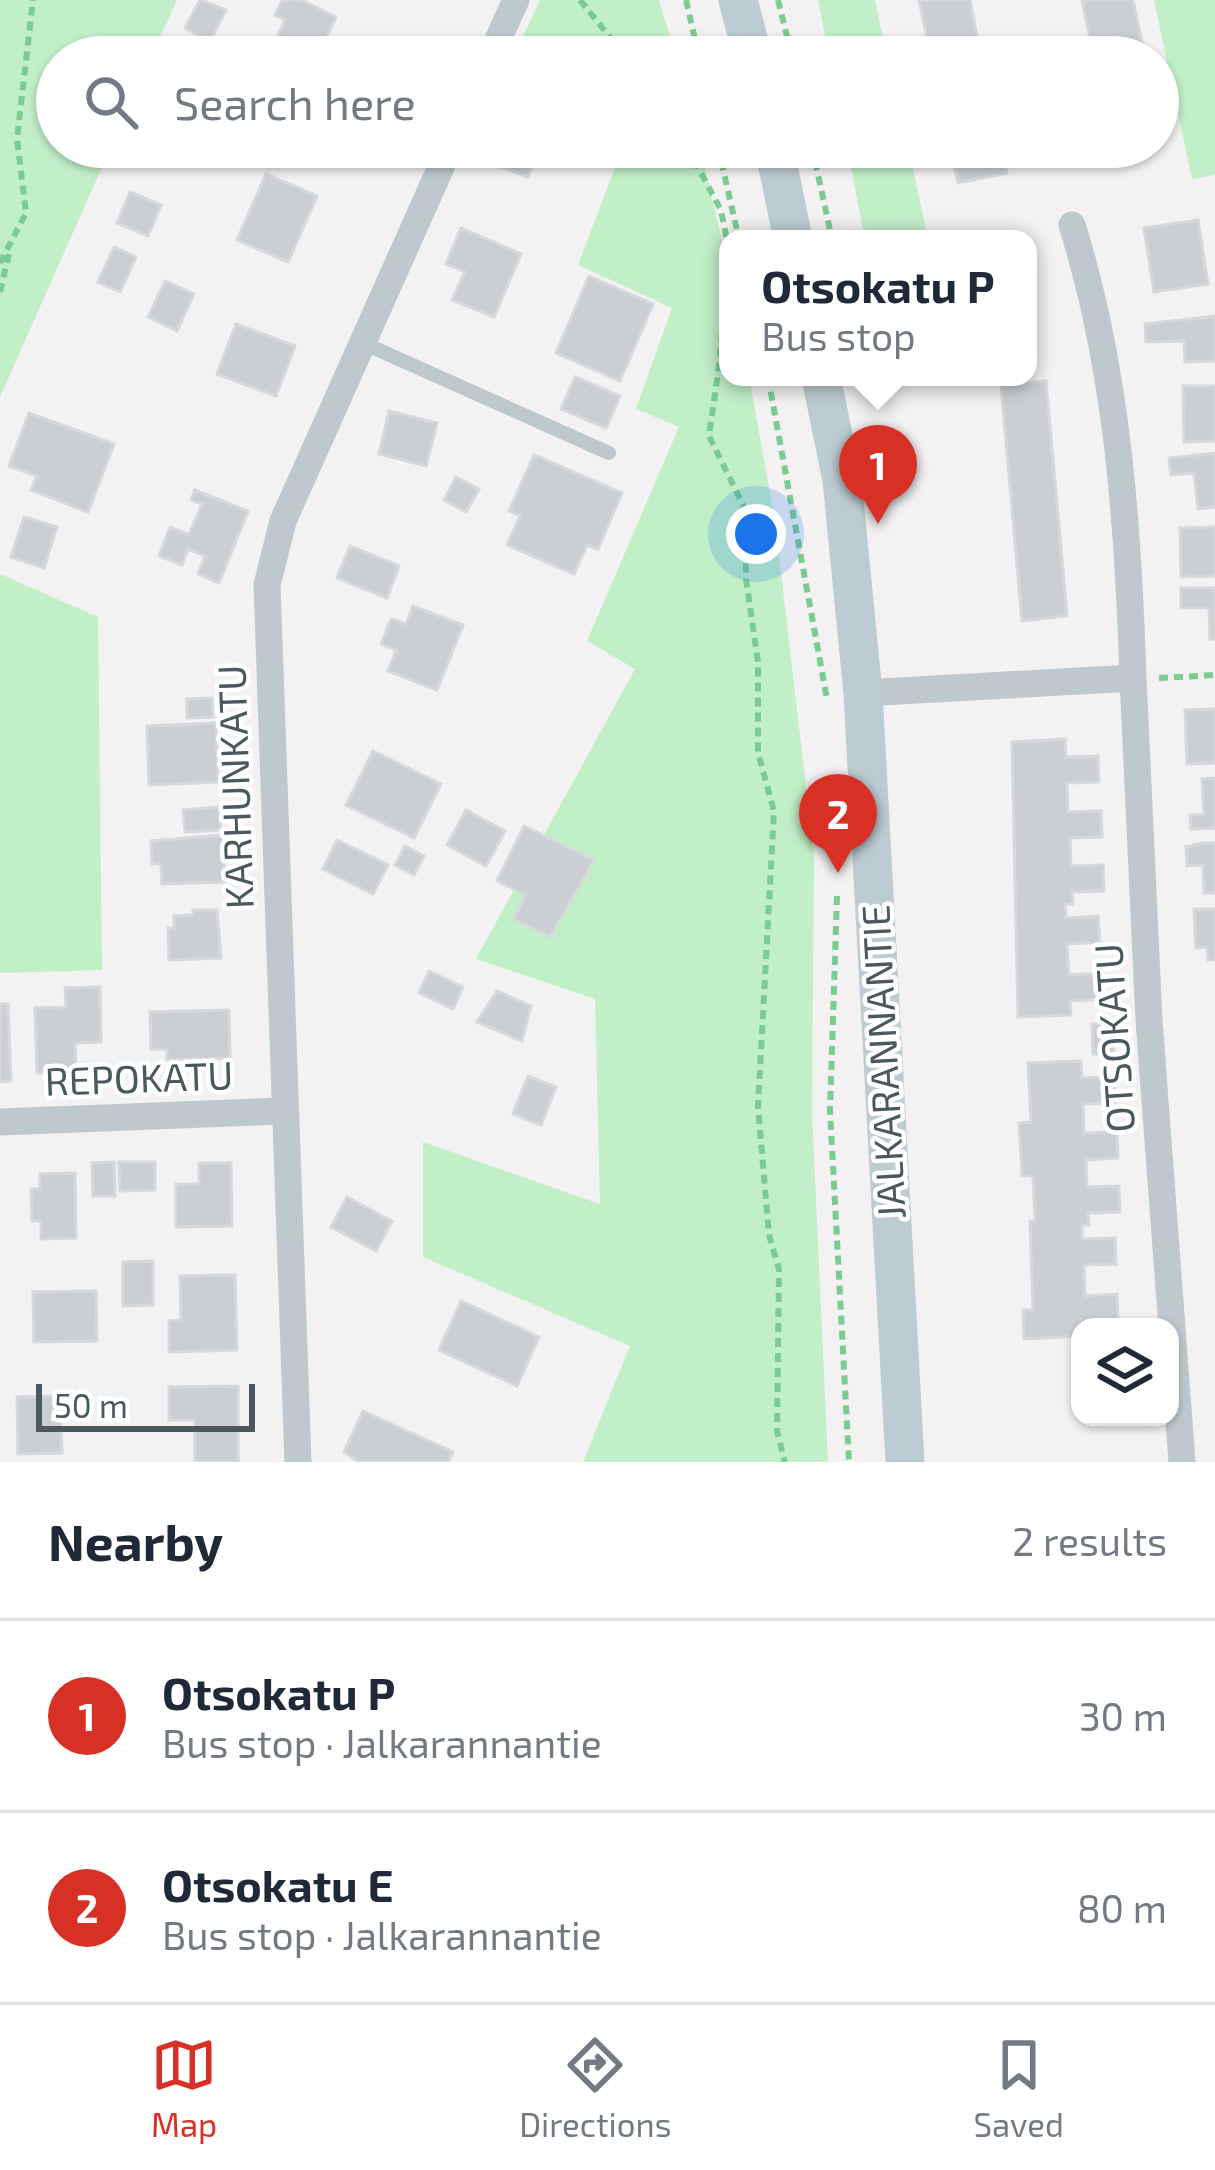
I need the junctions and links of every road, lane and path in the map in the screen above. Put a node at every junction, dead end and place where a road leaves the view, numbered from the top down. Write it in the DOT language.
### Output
graph roads {
  1 [pos="33,0"];
  2 [pos="516,0"];
  3 [pos="580,0"];
  4 [pos="686,0"];
  5 [pos="738,0"];
  6 [pos="778,0"];
  7 [pos="500,36"];
  8 [pos="609,36"];
  9 [pos="694,36"];
  10 [pos="747,36"];
  11 [pos="787,36"];
  12 [pos="441,168"];
  13 [pos="698,168"];
  14 [pos="723,168"];
  15 [pos="778,168"];
  16 [pos="817,168"];
  17 [pos="1072,225"];
  18 [pos="725,230"];
  19 [pos="737,230"];
  20 [pos="791,230"];
  21 [pos="830,230"];
  22 [pos="9,254"];
  23 [pos="0,263"];
  24 [pos="0,292"];
  25 [pos="363,343"];
  26 [pos="719,366"];
  27 [pos="770,386"];
  28 [pos="823,386"];
  29 [pos="609,453"];
  30 [pos="1215,675"];
  31 [pos="1132,679"];
  32 [pos="848,704"];
  33 [pos="838,873"];
  34 [pos="281,1111"];
  35 [pos="0,1122"];
  36 [pos="298,1462"];
  37 [pos="785,1462"];
  38 [pos="849,1462"];
  39 [pos="905,1462"];
  40 [pos="1182,1462"];
  1 -- 22 [label="path"];
  2 -- 7 [label="street"];
  3 -- 8 [label="path"];
  4 -- 9 [label="path"];
  5 -- 10 [label="main road"];
  6 -- 11 [label="path"];
  12 -- 25 [label="street, KARHUNKATU"];
  13 -- 18 [label="path"];
  14 -- 19 [label="path"];
  15 -- 20 [label="main road"];
  16 -- 21 [label="path"];
  17 -- 31 [label="street, OTSOKATU"];
  22 -- 23 [label="path"];
  22 -- 24 [label="path"];
  25 -- 29 [label="lane"];
  25 -- 34 [label="street, KARHUNKATU"];
  26 -- 37 [label="path"];
  27 -- 32 [label="path"];
  28 -- 32 [label="main road, JALKARANNANTIE"];
  30 -- 31 [label="path"];
  31 -- 32 [label="street"];
  31 -- 40 [label="street, OTSOKATU"];
  32 -- 39 [label="main road, JALKARANNANTIE"];
  33 -- 38 [label="path"];
  34 -- 35 [label="street, REPOKATU"];
  34 -- 36 [label="street, KARHUNKATU"];
}
